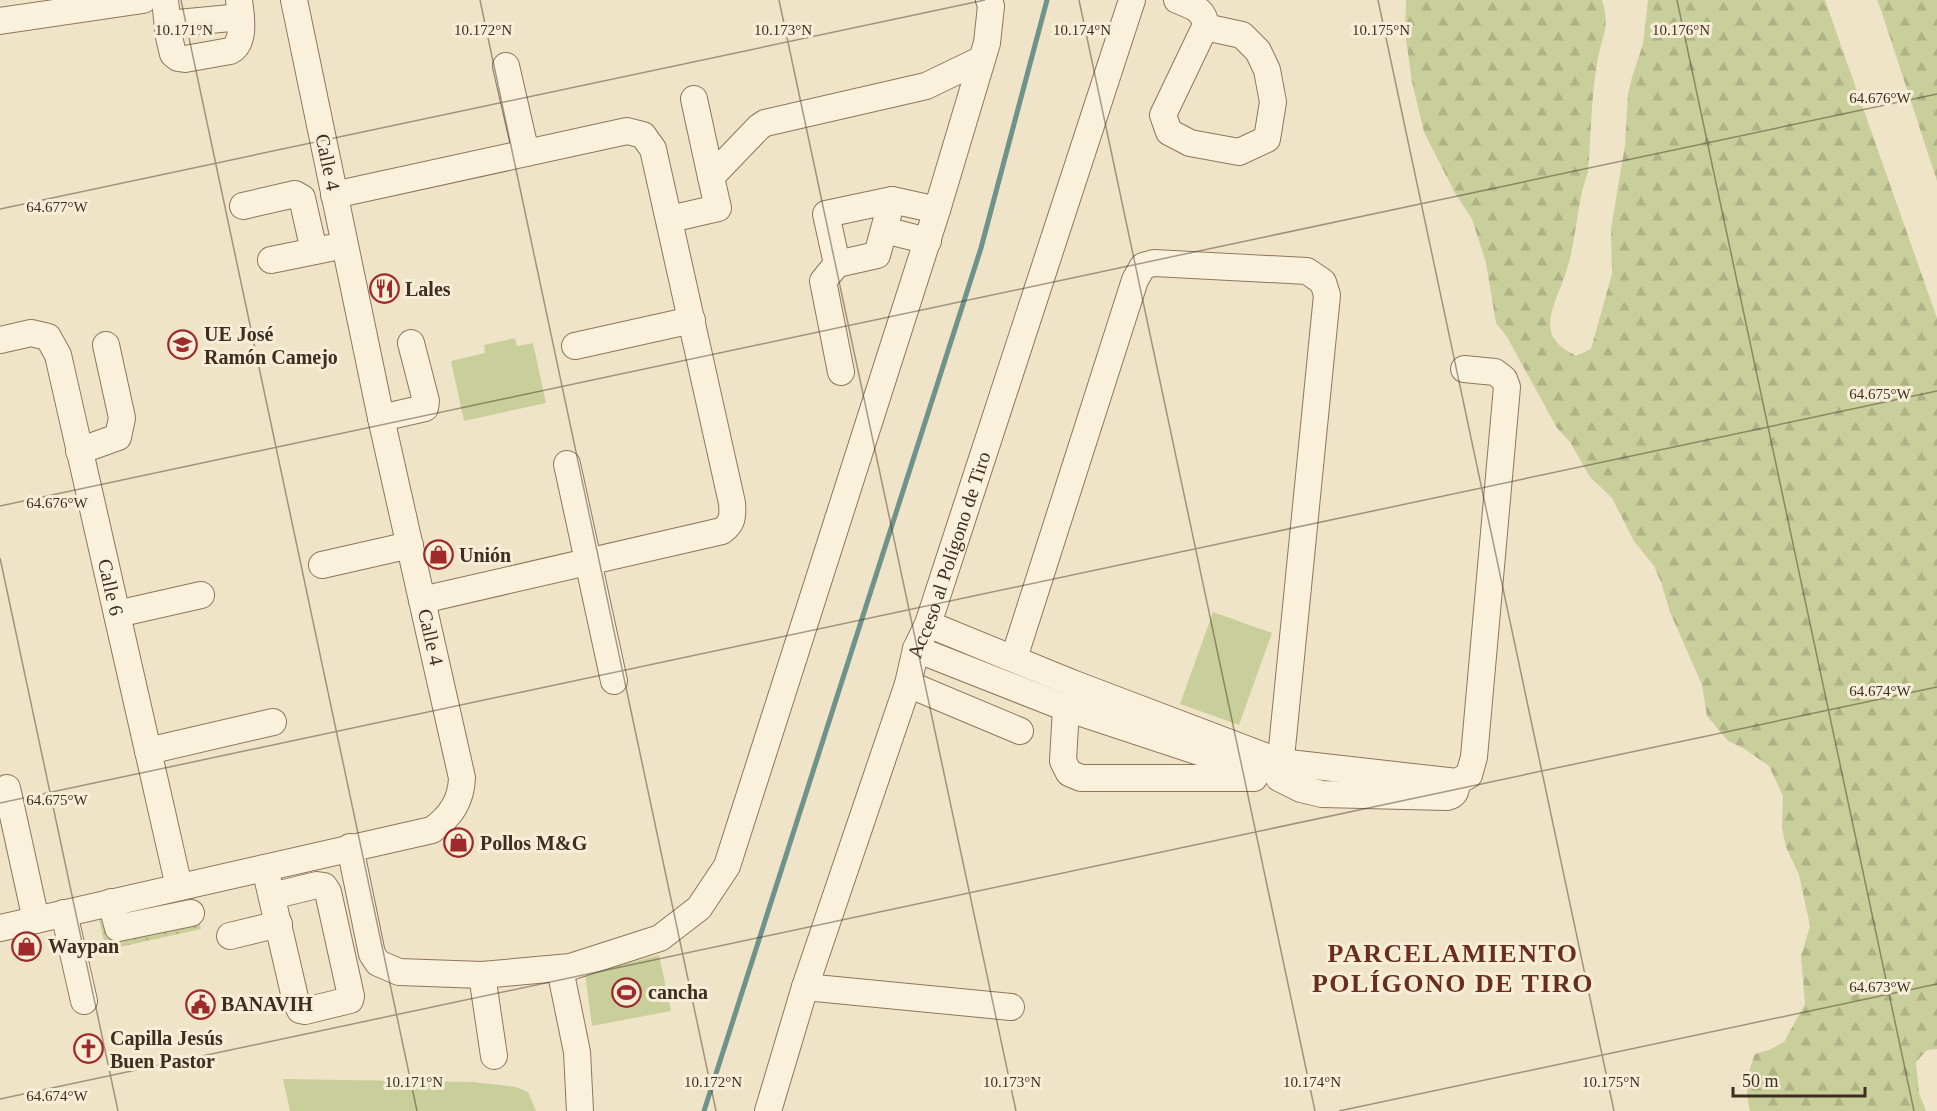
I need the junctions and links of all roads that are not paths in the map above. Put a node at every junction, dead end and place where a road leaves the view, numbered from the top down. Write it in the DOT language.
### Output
graph roads {
  1 [pos="143,0"];
  2 [pos="294,0"];
  3 [pos="989,0"];
  4 [pos="1132,0"];
  5 [pos="1177,0"];
  6 [pos="240,9"];
  7 [pos="166,12"];
  8 [pos="0,21"];
  9 [pos="1205,27"];
  10 [pos="982,59"];
  11 [pos="506,66"];
  12 [pos="694,99"];
  13 [pos="526,153"];
  14 [pos="711,177"];
  15 [pos="334,195"];
  16 [pos="892,200"];
  17 [pos="243,206"];
  18 [pos="938,210"];
  19 [pos="670,219"];
  20 [pos="884,230"];
  21 [pos="928,241"];
  22 [pos="345,245"];
  23 [pos="314,251"];
  24 [pos="271,260"];
  25 [pos="837,264"];
  26 [pos="692,320"];
  27 [pos="0,340"];
  28 [pos="411,343"];
  29 [pos="106,345"];
  30 [pos="575,346"];
  31 [pos="1464,369"];
  32 [pos="842,372"];
  33 [pos="381,418"];
  34 [pos="79,452"];
  35 [pos="567,464"];
  36 [pos="410,545"];
  37 [pos="588,562"];
  38 [pos="322,565"];
  39 [pos="201,596"];
  40 [pos="422,600"];
  41 [pos="117,614"];
  42 [pos="928,624"];
  43 [pos="916,649"];
  44 [pos="1014,658"];
  45 [pos="614,681"];
  46 [pos="908,684"];
  47 [pos="1066,708"];
  48 [pos="273,722"];
  49 [pos="1020,731"];
  50 [pos="148,751"];
  51 [pos="1279,770"];
  52 [pos="8,788"];
  53 [pos="350,848"];
  54 [pos="266,868"];
  55 [pos="179,887"];
  56 [pos="272,896"];
  57 [pos="111,902"];
  58 [pos="64,913"];
  59 [pos="191,913"];
  60 [pos="36,920"];
  61 [pos="279,924"];
  62 [pos="0,928"];
  63 [pos="230,936"];
  64 [pos="560,969"];
  65 [pos="482,975"];
  66 [pos="805,987"];
  67 [pos="84,1002"];
  68 [pos="1011,1007"];
  69 [pos="494,1056"];
  70 [pos="580,1111"];
  71 [pos="768,1111"];
  1 -- 8 [label="street"];
  2 -- 15 [label="street, Calle 4"];
  3 -- 10 [label="street"];
  4 -- 42 [label="street, Acceso al Polígono de Tiro"];
  5 -- 9 [label="street"];
  6 -- 7 [label="street"];
  6 -- 7 [label="street"];
  9 -- 9 [label="street"];
  10 -- 14 [label="street"];
  10 -- 18 [label="street"];
  11 -- 13 [label="street"];
  12 -- 14 [label="street"];
  13 -- 15 [label="street"];
  13 -- 19 [label="street"];
  14 -- 19 [label="street"];
  15 -- 22 [label="street, Calle 4"];
  16 -- 18 [label="street"];
  16 -- 20 [label="street"];
  16 -- 25 [label="street"];
  17 -- 23 [label="street"];
  18 -- 21 [label="street"];
  19 -- 26 [label="street"];
  20 -- 21 [label="street"];
  20 -- 25 [label="street"];
  21 -- 64 [label="street"];
  22 -- 23 [label="street"];
  22 -- 33 [label="street, Calle 4"];
  23 -- 24 [label="street"];
  25 -- 32 [label="street"];
  26 -- 30 [label="street"];
  26 -- 37 [label="street"];
  27 -- 34 [label="street, Calle 6"];
  28 -- 33 [label="street"];
  29 -- 34 [label="street"];
  31 -- 51 [label="street"];
  33 -- 36 [label="street, Calle 4"];
  34 -- 41 [label="street, Calle 6"];
  35 -- 37 [label="street"];
  36 -- 38 [label="street"];
  36 -- 40 [label="street, Calle 4"];
  37 -- 40 [label="street"];
  37 -- 45 [label="street"];
  39 -- 41 [label="street"];
  40 -- 53 [label="street, Calle 4"];
  41 -- 50 [label="street, Calle 6"];
  42 -- 43 [label="street, Acceso al Polígono de Tiro"];
  42 -- 44 [label="street"];
  43 -- 46 [label="street, Acceso al Polígono de Tiro"];
  43 -- 47 [label="street"];
  44 -- 51 [label="street"];
  44 -- 51 [label="street"];
  46 -- 49 [label="street"];
  46 -- 66 [label="street, Acceso al Polígono de Tiro"];
  47 -- 51 [label="street"];
  47 -- 51 [label="street"];
  48 -- 50 [label="street"];
  50 -- 55 [label="street, Calle 6"];
  52 -- 60 [label="street"];
  53 -- 54 [label="street, Calle 4"];
  53 -- 65 [label="street"];
  54 -- 55 [label="street, Calle 4"];
  54 -- 56 [label="street"];
  55 -- 57 [label="street, Calle 4"];
  56 -- 61 [label="street"];
  56 -- 61 [label="street"];
  57 -- 58 [label="street, Calle 4"];
  57 -- 59 [label="street"];
  58 -- 60 [label="street, Calle 4"];
  58 -- 67 [label="street"];
  60 -- 62 [label="street, Calle 4"];
  61 -- 63 [label="street"];
  64 -- 65 [label="street"];
  64 -- 70 [label="street"];
  65 -- 69 [label="street"];
  66 -- 68 [label="street"];
  66 -- 71 [label="street, Acceso al Polígono de Tiro"];
}
